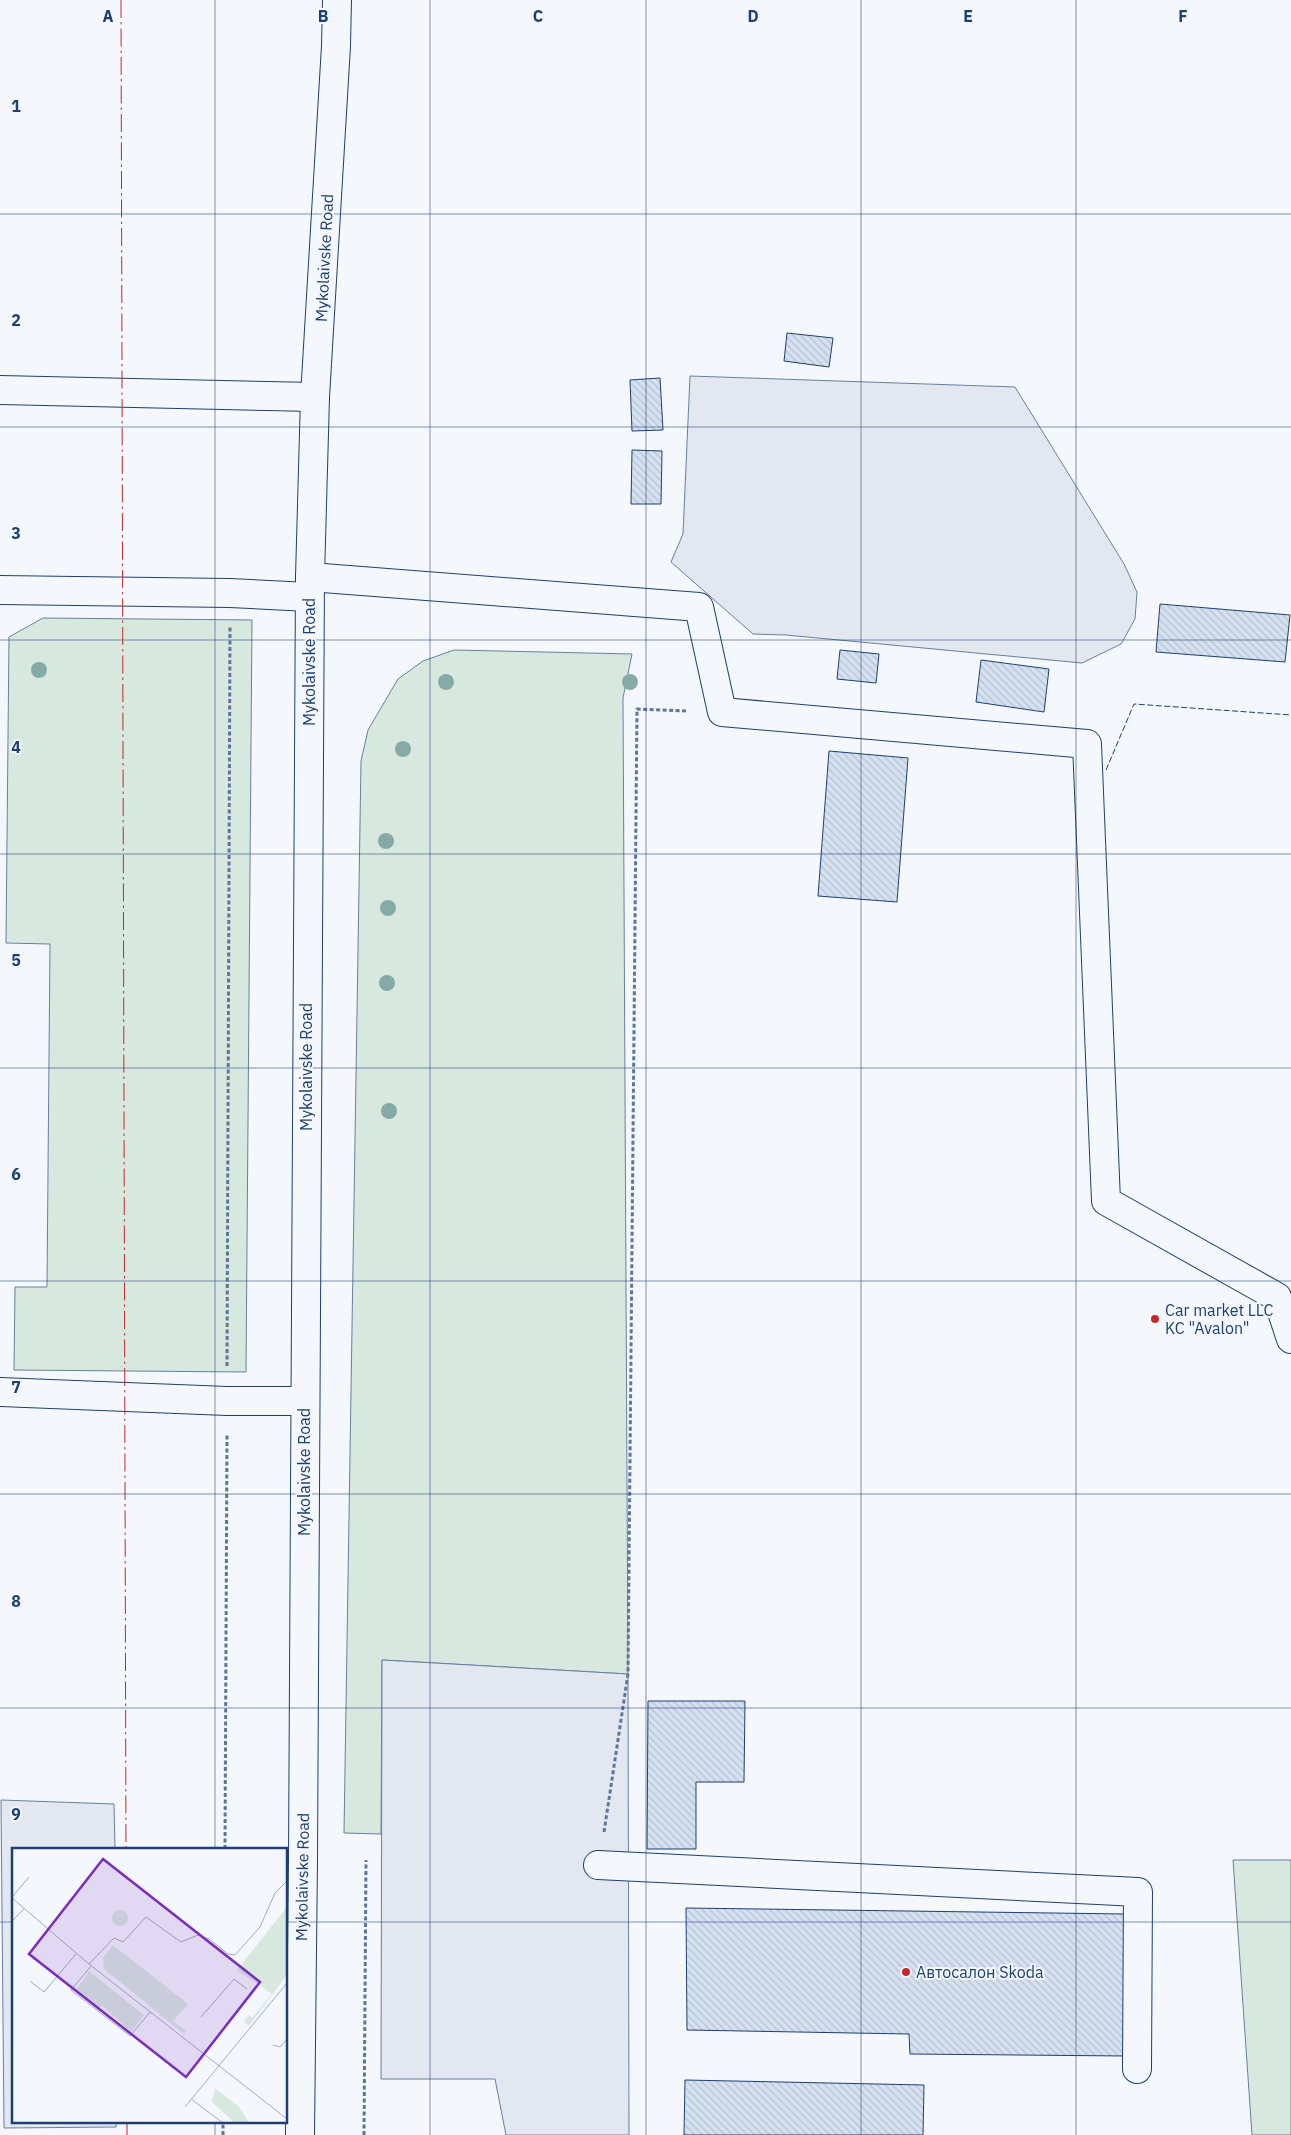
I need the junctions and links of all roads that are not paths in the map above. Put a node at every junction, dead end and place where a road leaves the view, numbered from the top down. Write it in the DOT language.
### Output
graph roads {
  1 [pos="337,0"];
  2 [pos="0,390"];
  3 [pos="316,398"];
  4 [pos="310,587"];
  5 [pos="0,590"];
  6 [pos="1291,1338"];
  7 [pos="0,1392"];
  8 [pos="304,1401"];
  9 [pos="598,1865"];
  10 [pos="1137,2069"];
  11 [pos="300,2135"];
  1 -- 3 [label="main road, Mykolaivske Road"];
  2 -- 3 [label="main road"];
  3 -- 4 [label="main road, Mykolaivske Road"];
  4 -- 5 [label="main road"];
  4 -- 6 [label="main road"];
  4 -- 8 [label="main road, Mykolaivske Road"];
  7 -- 8 [label="main road"];
  8 -- 11 [label="main road, Mykolaivske Road"];
  9 -- 10 [label="main road"];
}
